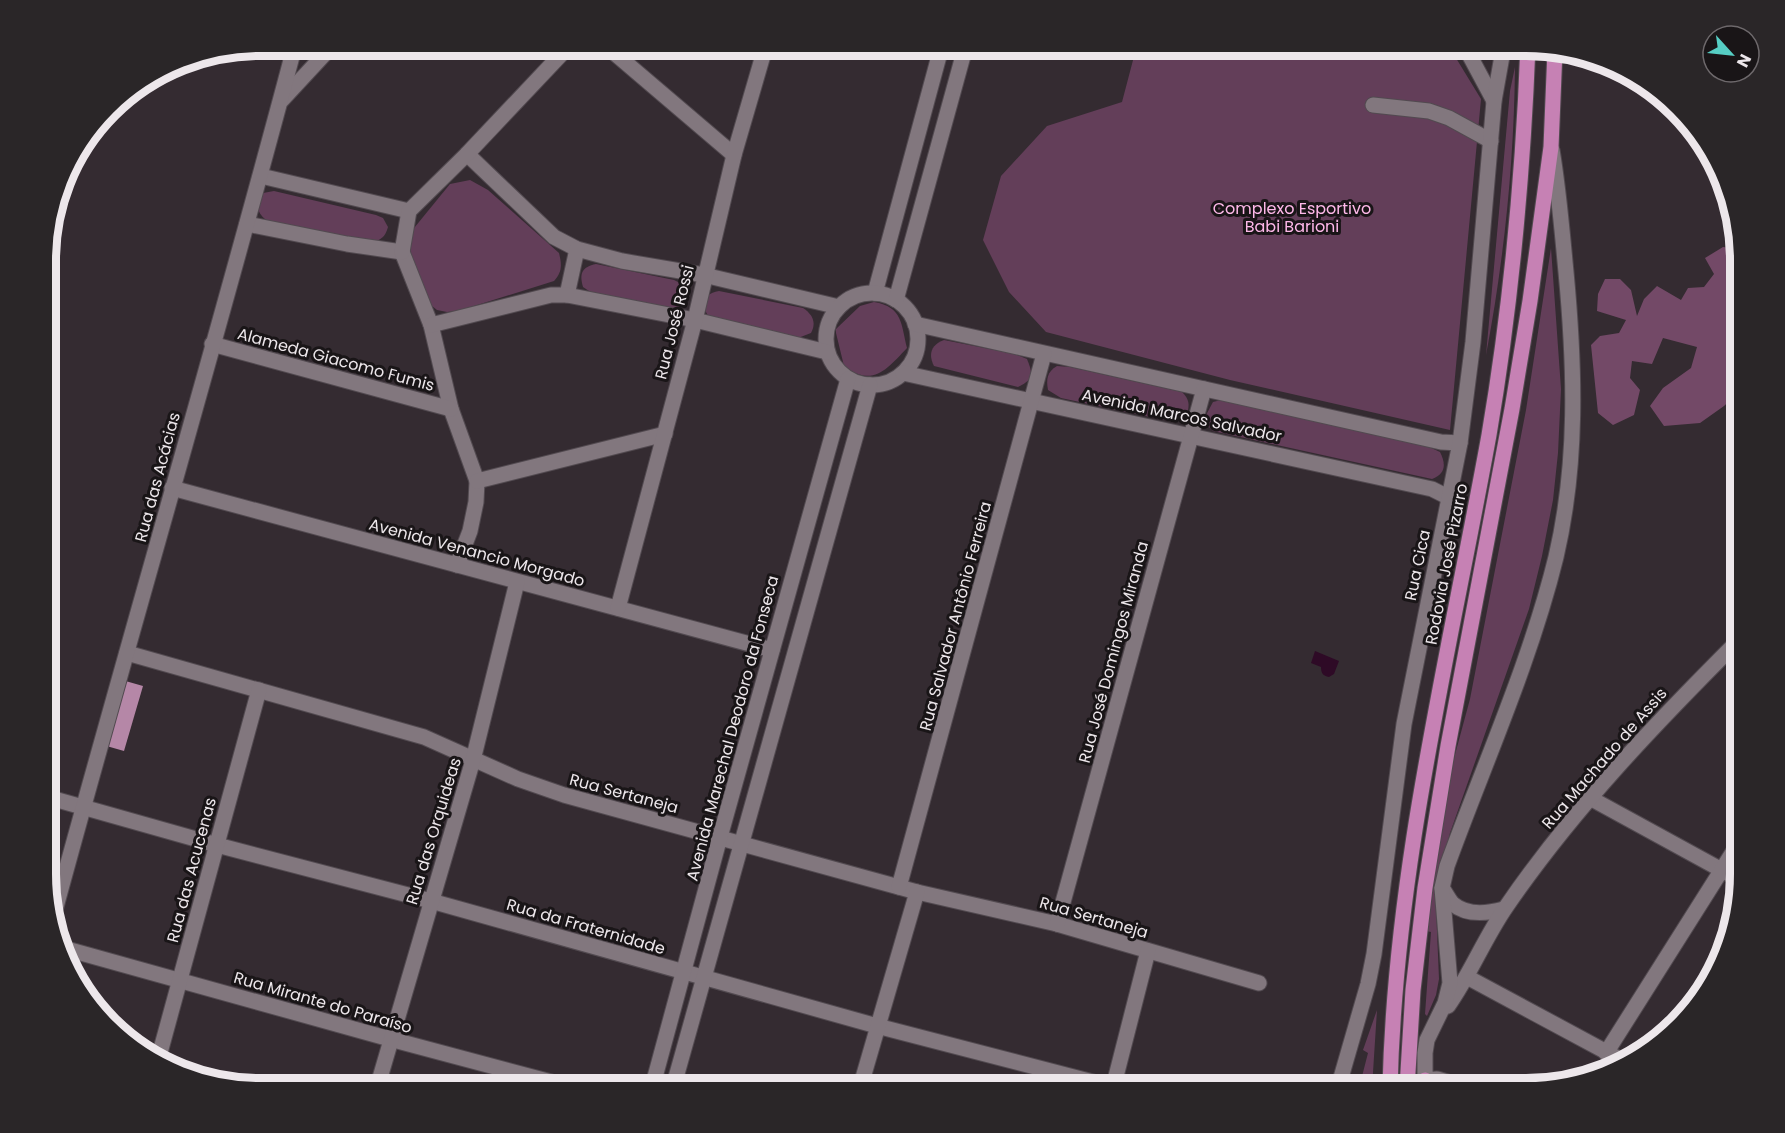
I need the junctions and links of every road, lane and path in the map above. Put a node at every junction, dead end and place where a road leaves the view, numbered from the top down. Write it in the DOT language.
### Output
graph roads {
  1 [pos="292,56"];
  2 [pos="323,56"];
  3 [pos="560,56"];
  4 [pos="618,56"];
  5 [pos="763,56"];
  6 [pos="939,56"];
  7 [pos="963,56"];
  8 [pos="1472,56"];
  9 [pos="1501,56"];
  10 [pos="1527,56"];
  11 [pos="1555,58"];
  12 [pos="1494,101"];
  13 [pos="280,102"];
  14 [pos="1373,105"];
  15 [pos="1491,141"];
  16 [pos="1551,147"];
  17 [pos="467,154"];
  18 [pos="734,155"];
  19 [pos="261,176"];
  20 [pos="409,211"];
  21 [pos="247,224"];
  22 [pos="577,249"];
  23 [pos="402,252"];
  24 [pos="704,275"];
  25 [pos="876,293"];
  26 [pos="567,295"];
  27 [pos="896,300"];
  28 [pos="839,307"];
  29 [pos="695,320"];
  30 [pos="915,324"];
  31 [pos="431,325"];
  32 [pos="212,344"];
  33 [pos="828,352"];
  34 [pos="1044,354"];
  35 [pos="903,373"];
  36 [pos="848,379"];
  37 [pos="870,385"];
  38 [pos="1204,389"];
  39 [pos="1032,401"];
  40 [pos="451,408"];
  41 [pos="664,434"];
  42 [pos="1190,436"];
  43 [pos="1460,443"];
  44 [pos="477,481"];
  45 [pos="172,488"];
  46 [pos="1450,498"];
  47 [pos="458,565"];
  48 [pos="517,582"];
  49 [pos="618,608"];
  50 [pos="772,650"];
  51 [pos="1729,650"];
  52 [pos="127,653"];
  53 [pos="260,690"];
  54 [pos="473,760"];
  55 [pos="1590,798"];
  56 [pos="56,799"];
  57 [pos="83,806"];
  58 [pos="720,837"];
  59 [pos="741,843"];
  60 [pos="217,844"];
  61 [pos="1729,859"];
  62 [pos="1722,870"];
  63 [pos="1729,874"];
  64 [pos="899,887"];
  65 [pos="1442,888"];
  66 [pos="917,892"];
  67 [pos="431,901"];
  68 [pos="57,902"];
  69 [pos="1504,909"];
  70 [pos="1057,924"];
  71 [pos="71,950"];
  72 [pos="1148,951"];
  73 [pos="684,973"];
  74 [pos="1467,977"];
  75 [pos="705,979"];
  76 [pos="180,980"];
  77 [pos="1259,982"];
  78 [pos="1439,1018"];
  79 [pos="878,1026"];
  80 [pos="390,1040"];
  81 [pos="160,1051"];
  82 [pos="1606,1053"];
  83 [pos="1614,1057"];
  84 [pos="1077,1077"];
  85 [pos="1116,1077"];
  86 [pos="1341,1077"];
  87 [pos="1390,1077"];
  88 [pos="1408,1077"];
  89 [pos="1424,1077"];
  90 [pos="380,1078"];
  91 [pos="535,1078"];
  92 [pos="655,1078"];
  93 [pos="676,1078"];
  94 [pos="863,1078"];
  1 -- 13 [label="street, Rua das Acácias"];
  2 -- 13 [label="street"];
  3 -- 17 [label="street"];
  4 -- 18 [label="street"];
  5 -- 18 [label="street, Rua José Rossi"];
  6 -- 25 [label="street"];
  7 -- 27 [label="street"];
  8 -- 12 [label="street"];
  9 -- 12 [label="street, Rua Cica"];
  10 -- 87 [label="main road, Rodovia José Pizarro"];
  11 -- 16 [label="main road"];
  12 -- 15 [label="street, Rua Cica"];
  13 -- 19 [label="street, Rua das Acácias"];
  14 -- 15 [label="street"];
  15 -- 43 [label="street, Rua Cica"];
  16 -- 65 [label="street"];
  16 -- 88 [label="main road"];
  17 -- 20 [label="street"];
  17 -- 22 [label="street"];
  18 -- 24 [label="street, Rua José Rossi"];
  19 -- 20 [label="street"];
  19 -- 21 [label="street, Rua das Acácias"];
  20 -- 23 [label="street"];
  21 -- 23 [label="street"];
  21 -- 32 [label="street, Rua das Acácias"];
  22 -- 24 [label="street"];
  22 -- 26 [label="street"];
  23 -- 31 [label="street"];
  24 -- 28 [label="street"];
  24 -- 29 [label="street, Rua José Rossi"];
  25 -- 27 [label="street"];
  25 -- 28 [label="street"];
  26 -- 29 [label="street"];
  26 -- 31 [label="street"];
  27 -- 30 [label="street"];
  28 -- 33 [label="street"];
  29 -- 33 [label="street"];
  29 -- 41 [label="street, Rua José Rossi"];
  30 -- 34 [label="street, Avenida Marcos Salvador"];
  30 -- 35 [label="street"];
  31 -- 40 [label="street"];
  32 -- 40 [label="street, Alameda Giacomo Fumis"];
  32 -- 45 [label="street, Rua das Acácias"];
  33 -- 36 [label="street"];
  34 -- 38 [label="street, Avenida Marcos Salvador"];
  34 -- 39 [label="street, Rua Salvador Antônio Ferreira"];
  35 -- 37 [label="street"];
  35 -- 39 [label="street, Avenida Marcos Salvador"];
  36 -- 37 [label="street"];
  36 -- 50 [label="street, Avenida Marechal Deodoro da Fonseca"];
  37 -- 59 [label="street"];
  38 -- 42 [label="street, Rua José Domingos Miranda"];
  38 -- 43 [label="street, Avenida Marcos Salvador"];
  39 -- 42 [label="street, Avenida Marcos Salvador"];
  39 -- 64 [label="street, Rua Salvador Antônio Ferreira"];
  40 -- 44 [label="street"];
  41 -- 44 [label="street"];
  41 -- 49 [label="street, Rua José Rossi"];
  42 -- 46 [label="street, Avenida Marcos Salvador"];
  42 -- 70 [label="street, Rua José Domingos Miranda"];
  43 -- 46 [label="street, Rua Cica"];
  44 -- 47 [label="street"];
  45 -- 47 [label="street, Avenida Venancio Morgado"];
  45 -- 52 [label="street, Rua das Acácias"];
  46 -- 86 [label="street, Rua Cica"];
  47 -- 48 [label="street, Avenida Venancio Morgado"];
  48 -- 49 [label="street, Avenida Venancio Morgado"];
  48 -- 54 [label="street, Rua das Orquideas"];
  49 -- 50 [label="street, Avenida Venancio Morgado"];
  50 -- 58 [label="street, Avenida Marechal Deodoro da Fonseca"];
  51 -- 55 [label="street, Rua Machado de Assis"];
  52 -- 53 [label="street, Rua Sertaneja"];
  52 -- 57 [label="street, Rua das Acácias"];
  53 -- 54 [label="street, Rua Sertaneja"];
  53 -- 60 [label="street, Rua das Acucenas"];
  54 -- 58 [label="street, Rua Sertaneja"];
  54 -- 67 [label="street, Rua das Orquideas"];
  55 -- 62 [label="street"];
  55 -- 69 [label="street, Rua Machado de Assis"];
  56 -- 57 [label="street, Rua da Fraternidade"];
  57 -- 60 [label="street, Rua da Fraternidade"];
  57 -- 68 [label="street, Rua das Acácias"];
  58 -- 59 [label="street, Rua Sertaneja"];
  58 -- 73 [label="street, Avenida Marechal Deodoro da Fonseca"];
  59 -- 64 [label="street, Rua Sertaneja"];
  59 -- 75 [label="street"];
  60 -- 67 [label="street, Rua da Fraternidade"];
  60 -- 76 [label="street, Rua das Acucenas"];
  61 -- 62 [label="street"];
  62 -- 63 [label="street"];
  62 -- 82 [label="street"];
  64 -- 66 [label="street, Rua Sertaneja"];
  65 -- 69 [label="street"];
  65 -- 78 [label="street"];
  66 -- 70 [label="street, Rua Sertaneja"];
  66 -- 79 [label="street"];
  67 -- 73 [label="street, Rua da Fraternidade"];
  67 -- 80 [label="street, Rua das Orquideas"];
  69 -- 74 [label="street, Rua Machado de Assis"];
  70 -- 72 [label="street, Rua Sertaneja"];
  71 -- 76 [label="street, Rua Mirante do Paraíso"];
  72 -- 77 [label="street, Rua Sertaneja"];
  72 -- 85 [label="street"];
  73 -- 75 [label="street, Rua da Fraternidade"];
  73 -- 92 [label="street, Avenida Marechal Deodoro da Fonseca"];
  74 -- 78 [label="street, Rua Machado de Assis"];
  74 -- 82 [label="street"];
  75 -- 79 [label="street, Rua da Fraternidade"];
  75 -- 93 [label="street"];
  76 -- 80 [label="street, Rua Mirante do Paraíso"];
  76 -- 81 [label="street, Rua das Acucenas"];
  78 -- 89 [label="street"];
  79 -- 84 [label="street, Rua da Fraternidade"];
  79 -- 94 [label="street"];
  80 -- 90 [label="street, Rua das Orquideas"];
  80 -- 91 [label="street, Rua Mirante do Paraíso"];
  82 -- 83 [label="street"];
}
